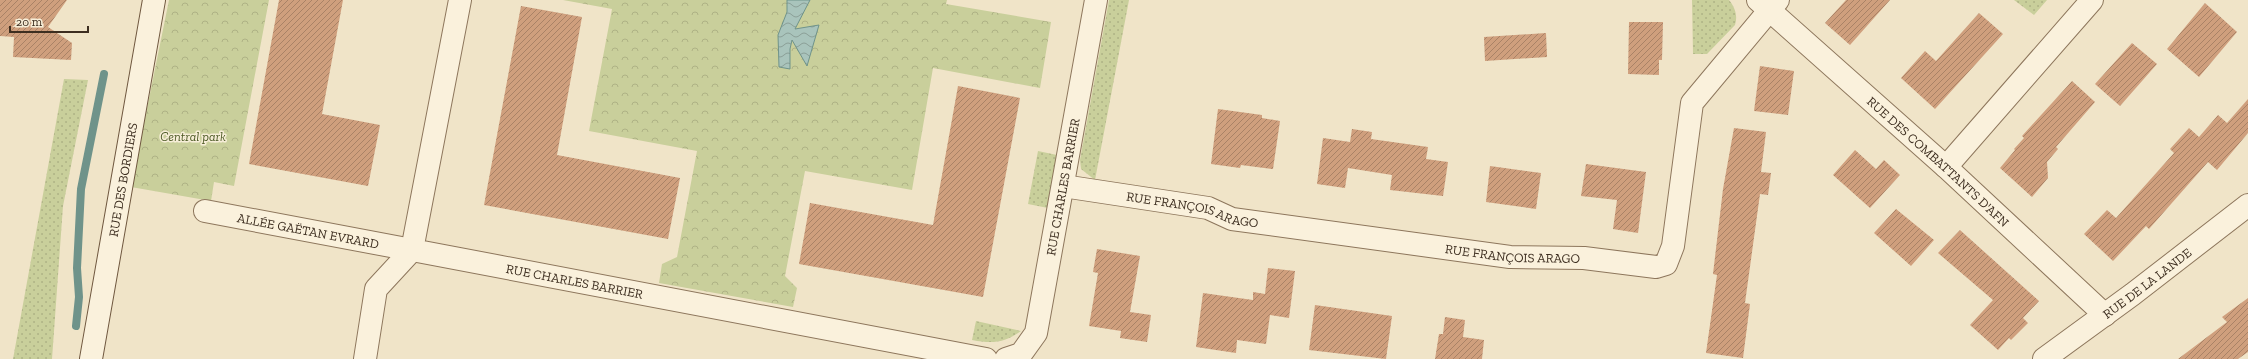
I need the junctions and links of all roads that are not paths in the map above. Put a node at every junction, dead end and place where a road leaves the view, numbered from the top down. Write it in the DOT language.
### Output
graph roads {
  1 [pos="154,0"];
  2 [pos="460,0"];
  3 [pos="1096,0"];
  4 [pos="2092,0"];
  5 [pos="1769,3"];
  6 [pos="1946,167"];
  7 [pos="1062,186"];
  8 [pos="2248,205"];
  9 [pos="204,211"];
  10 [pos="412,250"];
  11 [pos="2105,315"];
  12 [pos="91,359"];
  13 [pos="365,359"];
  14 [pos="986,359"];
  15 [pos="1006,359"];
  16 [pos="2044,359"];
  1 -- 12 [label="street, RUE DES BORDIERS"];
  2 -- 10 [label="street"];
  3 -- 7 [label="street, RUE CHARLES BARRIER"];
  4 -- 6 [label="street"];
  5 -- 6 [label="street, RUE DES COMBATTANTS D'AFN"];
  5 -- 7 [label="street, RUE FRANÇOIS ARAGO"];
  6 -- 11 [label="street, RUE DES COMBATTANTS D'AFN"];
  7 -- 15 [label="street, RUE CHARLES BARRIER"];
  8 -- 11 [label="street, RUE DE LA LANDE"];
  9 -- 10 [label="street, ALLÉE GAËTAN EVRARD"];
  10 -- 13 [label="street"];
  10 -- 14 [label="street, RUE CHARLES BARRIER"];
  11 -- 16 [label="street, RUE DE LA LANDE"];
}
